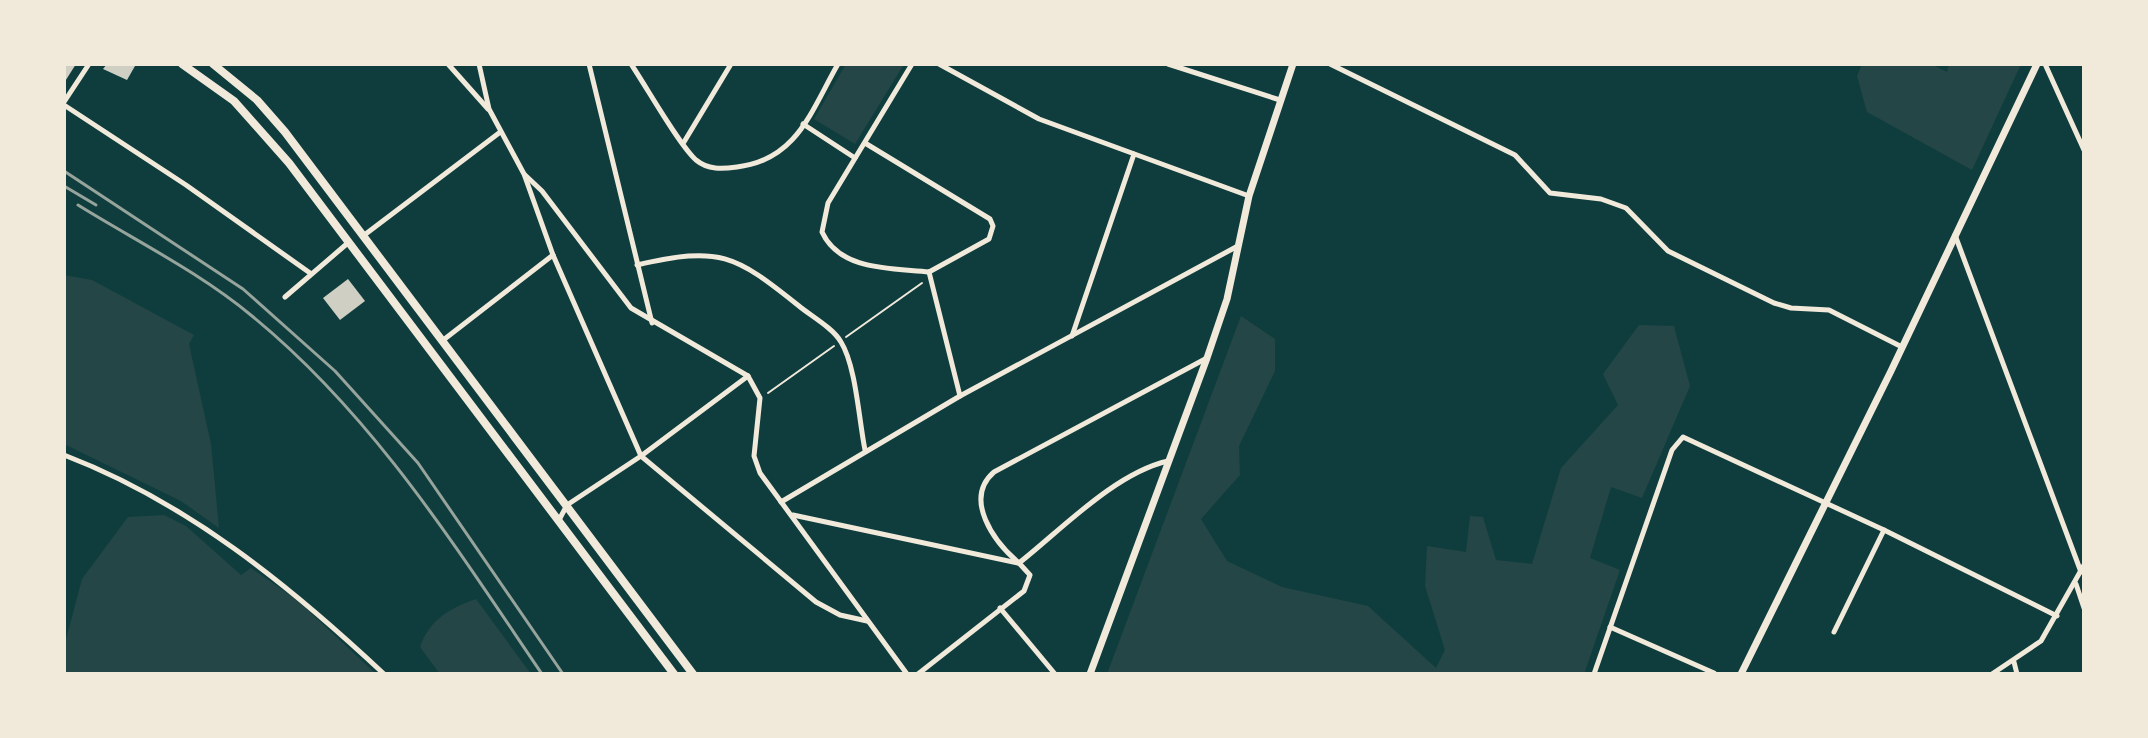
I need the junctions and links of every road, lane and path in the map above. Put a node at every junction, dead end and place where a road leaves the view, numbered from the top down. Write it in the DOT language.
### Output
graph roads {
  1 [pos="89,64"];
  2 [pos="182,64"];
  3 [pos="213,64"];
  4 [pos="448,64"];
  5 [pos="479,64"];
  6 [pos="589,64"];
  7 [pos="631,64"];
  8 [pos="731,64"];
  9 [pos="838,64"];
  10 [pos="912,64"];
  11 [pos="939,64"];
  12 [pos="1168,64"];
  13 [pos="1293,64"];
  14 [pos="1330,64"];
  15 [pos="2045,64"];
  16 [pos="2035,68"];
  17 [pos="2050,76"];
  18 [pos="1280,100"];
  19 [pos="64,104"];
  20 [pos="489,109"];
  21 [pos="803,124"];
  22 [pos="499,133"];
  23 [pos="684,142"];
  24 [pos="865,143"];
  25 [pos="2084,150"];
  26 [pos="1134,154"];
  27 [pos="855,158"];
  28 [pos="524,174"];
  29 [pos="1249,196"];
  30 [pos="1954,234"];
  31 [pos="363,236"];
  32 [pos="349,242"];
  33 [pos="1236,247"];
  34 [pos="553,255"];
  35 [pos="637,265"];
  36 [pos="929,272"];
  37 [pos="310,273"];
  38 [pos="285,297"];
  39 [pos="652,323"];
  40 [pos="1072,337"];
  41 [pos="442,341"];
  42 [pos="1902,347"];
  43 [pos="1207,358"];
  44 [pos="748,376"];
  45 [pos="960,396"];
  46 [pos="865,450"];
  47 [pos="64,455"];
  48 [pos="641,456"];
  49 [pos="1168,461"];
  50 [pos="781,502"];
  51 [pos="1825,503"];
  52 [pos="567,505"];
  53 [pos="792,514"];
  54 [pos="559,520"];
  55 [pos="1884,530"];
  56 [pos="1019,563"];
  57 [pos="2084,565"];
  58 [pos="2081,572"];
  59 [pos="2076,583"];
  60 [pos="1000,608"];
  61 [pos="2084,608"];
  62 [pos="2057,616"];
  63 [pos="867,621"];
  64 [pos="1610,627"];
  65 [pos="1834,632"];
  66 [pos="2014,662"];
  67 [pos="1714,673"];
  68 [pos="384,674"];
  69 [pos="674,674"];
  70 [pos="693,674"];
  71 [pos="907,674"];
  72 [pos="918,674"];
  73 [pos="1055,674"];
  74 [pos="1090,674"];
  75 [pos="1594,674"];
  76 [pos="1741,674"];
  77 [pos="1992,674"];
  78 [pos="2017,674"];
  1 -- 19 [label="street"];
  2 -- 32 [label="main road"];
  3 -- 31 [label="main road"];
  4 -- 20 [label="street"];
  5 -- 20 [label="street"];
  6 -- 35 [label="street"];
  7 -- 23 [label="street"];
  8 -- 23 [label="street"];
  9 -- 21 [label="street"];
  10 -- 24 [label="street"];
  11 -- 26 [label="street"];
  12 -- 18 [label="street"];
  13 -- 18 [label="main road"];
  14 -- 42 [label="street"];
  15 -- 17 [label="street"];
  16 -- 17 [label="street"];
  16 -- 30 [label="main road"];
  17 -- 25 [label="street"];
  18 -- 29 [label="main road"];
  19 -- 37 [label="street"];
  20 -- 22 [label="street"];
  21 -- 23 [label="street"];
  21 -- 27 [label="street"];
  22 -- 28 [label="street"];
  22 -- 31 [label="street"];
  24 -- 27 [label="street"];
  24 -- 36 [label="street"];
  26 -- 29 [label="street"];
  26 -- 40 [label="street"];
  27 -- 36 [label="street"];
  28 -- 34 [label="street"];
  28 -- 39 [label="street"];
  29 -- 33 [label="main road"];
  30 -- 42 [label="main road"];
  30 -- 58 [label="street"];
  31 -- 41 [label="main road"];
  32 -- 37 [label="street"];
  32 -- 54 [label="main road"];
  33 -- 40 [label="street"];
  33 -- 43 [label="main road"];
  34 -- 41 [label="street"];
  34 -- 48 [label="street"];
  35 -- 39 [label="street"];
  35 -- 46 [label="street"];
  36 -- 45 [label="street"];
  37 -- 38 [label="street"];
  39 -- 44 [label="street"];
  40 -- 45 [label="street"];
  41 -- 52 [label="main road"];
  42 -- 51 [label="main road"];
  43 -- 49 [label="main road"];
  43 -- 56 [label="street"];
  44 -- 48 [label="street"];
  44 -- 50 [label="street"];
  45 -- 46 [label="street"];
  46 -- 50 [label="street"];
  47 -- 68 [label="street"];
  48 -- 52 [label="street"];
  48 -- 63 [label="street"];
  49 -- 56 [label="street"];
  49 -- 74 [label="main road"];
  50 -- 53 [label="street"];
  51 -- 55 [label="street"];
  51 -- 64 [label="street"];
  51 -- 76 [label="main road"];
  52 -- 54 [label="street"];
  52 -- 70 [label="main road"];
  53 -- 56 [label="street"];
  53 -- 63 [label="street"];
  54 -- 69 [label="main road"];
  55 -- 62 [label="street"];
  55 -- 65 [label="street"];
  56 -- 60 [label="street"];
  57 -- 58 [label="street"];
  58 -- 59 [label="street"];
  59 -- 61 [label="street"];
  59 -- 62 [label="street"];
  60 -- 72 [label="street"];
  60 -- 73 [label="street"];
  62 -- 66 [label="street"];
  63 -- 71 [label="street"];
  64 -- 67 [label="street"];
  64 -- 75 [label="street"];
  66 -- 77 [label="street"];
  66 -- 78 [label="street"];
}
